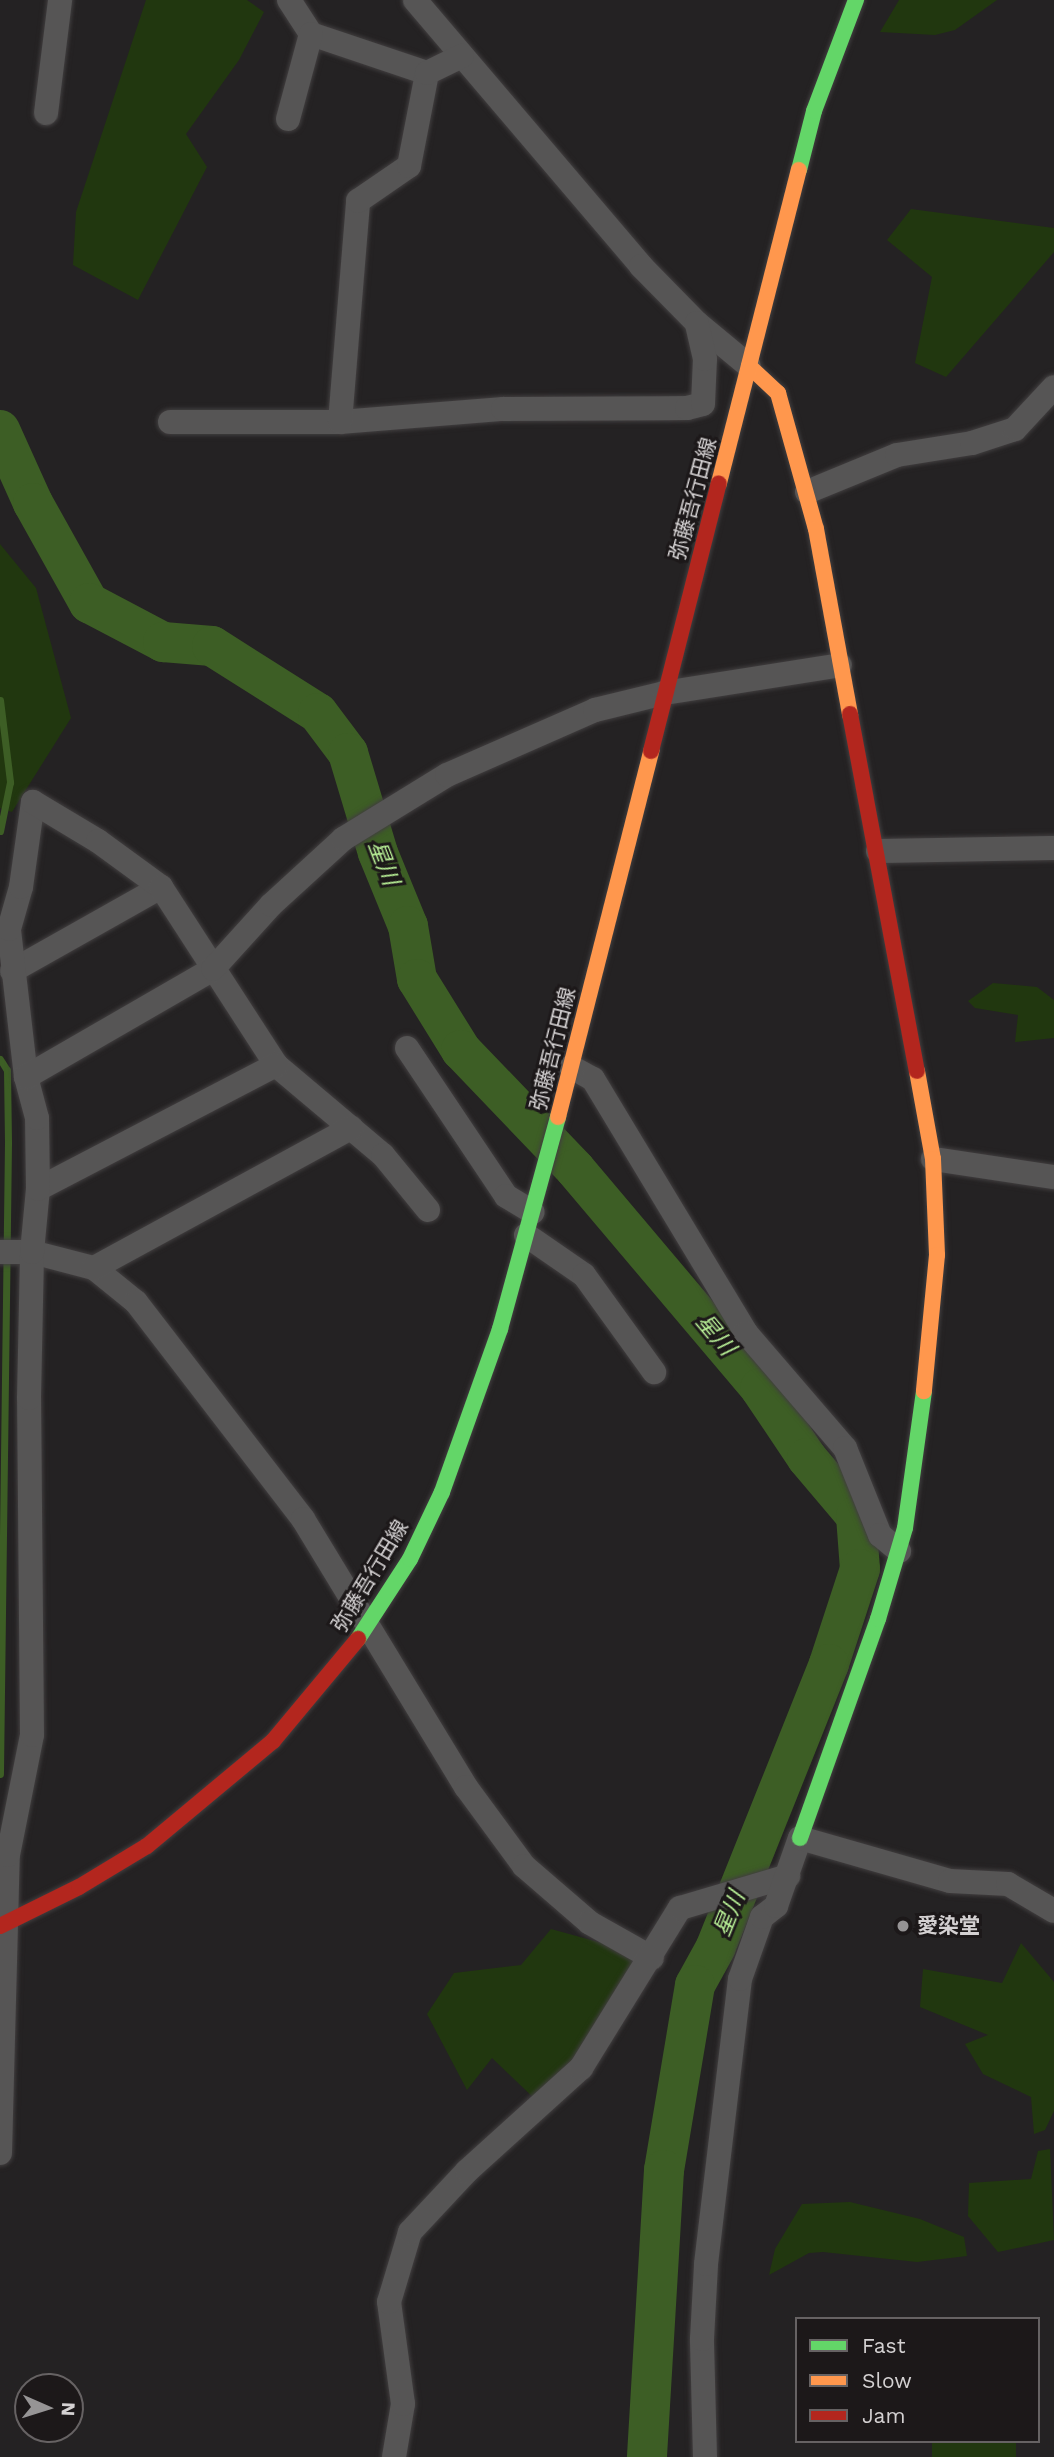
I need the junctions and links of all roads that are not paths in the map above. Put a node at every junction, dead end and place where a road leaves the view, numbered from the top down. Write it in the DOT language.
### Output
graph roads {
  1 [pos="60,0"];
  2 [pos="289,0"];
  3 [pos="415,0"];
  4 [pos="856,0"];
  5 [pos="311,34"];
  6 [pos="462,56"];
  7 [pos="427,73"];
  8 [pos="46,113"];
  9 [pos="288,119"];
  10 [pos="697,323"];
  11 [pos="749,366"];
  12 [pos="1054,387"];
  13 [pos="170,422"];
  14 [pos="340,422"];
  15 [pos="807,492"];
  16 [pos="840,665"];
  17 [pos="664,693"];
  18 [pos="1054,848"];
  19 [pos="878,851"];
  20 [pos="161,887"];
  21 [pos="213,969"];
  22 [pos="12,971"];
  23 [pos="407,1048"];
  24 [pos="276,1065"];
  25 [pos="569,1074"];
  26 [pos="26,1077"];
  27 [pos="351,1128"];
  28 [pos="933,1159"];
  29 [pos="1054,1177"];
  30 [pos="38,1189"];
  31 [pos="535,1203"];
  32 [pos="428,1210"];
  33 [pos="526,1235"];
  34 [pos="0,1252"];
  35 [pos="32,1252"];
  36 [pos="94,1268"];
  37 [pos="654,1372"];
  38 [pos="899,1551"];
  39 [pos="368,1627"];
  40 [pos="800,1838"];
  41 [pos="787,1876"];
  42 [pos="1054,1911"];
  43 [pos="1,1925"];
  44 [pos="652,1958"];
  45 [pos="0,2153"];
  46 [pos="394,2457"];
  47 [pos="705,2457"];
  1 -- 8 [label="street"];
  2 -- 5 [label="street"];
  3 -- 6 [label="street"];
  4 -- 11 [label="main road, 弥藤吾行田線"];
  5 -- 7 [label="street"];
  5 -- 9 [label="street"];
  6 -- 7 [label="street"];
  6 -- 10 [label="street"];
  7 -- 14 [label="street"];
  10 -- 11 [label="street"];
  10 -- 14 [label="street"];
  11 -- 15 [label="main road"];
  11 -- 17 [label="main road, 弥藤吾行田線"];
  12 -- 15 [label="street"];
  13 -- 14 [label="street"];
  15 -- 16 [label="main road"];
  16 -- 17 [label="street"];
  16 -- 19 [label="main road"];
  17 -- 21 [label="street"];
  17 -- 25 [label="main road, 弥藤吾行田線"];
  18 -- 19 [label="street"];
  19 -- 28 [label="main road"];
  20 -- 21 [label="street"];
  20 -- 22 [label="street"];
  20 -- 22 [label="street"];
  21 -- 24 [label="street"];
  21 -- 26 [label="street"];
  22 -- 26 [label="street"];
  23 -- 31 [label="street"];
  24 -- 27 [label="street"];
  24 -- 30 [label="street"];
  25 -- 31 [label="main road, 弥藤吾行田線"];
  25 -- 38 [label="street"];
  26 -- 30 [label="street"];
  27 -- 32 [label="street"];
  27 -- 36 [label="street"];
  28 -- 29 [label="street"];
  28 -- 38 [label="main road"];
  30 -- 35 [label="street"];
  31 -- 33 [label="main road, 弥藤吾行田線"];
  33 -- 37 [label="street"];
  33 -- 39 [label="main road, 弥藤吾行田線"];
  34 -- 35 [label="street"];
  35 -- 36 [label="street"];
  35 -- 43 [label="street"];
  36 -- 39 [label="street"];
  38 -- 40 [label="main road"];
  39 -- 43 [label="main road, 弥藤吾行田線"];
  39 -- 44 [label="street"];
  40 -- 41 [label="street"];
  40 -- 42 [label="street"];
  41 -- 44 [label="street"];
  41 -- 47 [label="street"];
  43 -- 45 [label="street"];
  44 -- 46 [label="street"];
}
